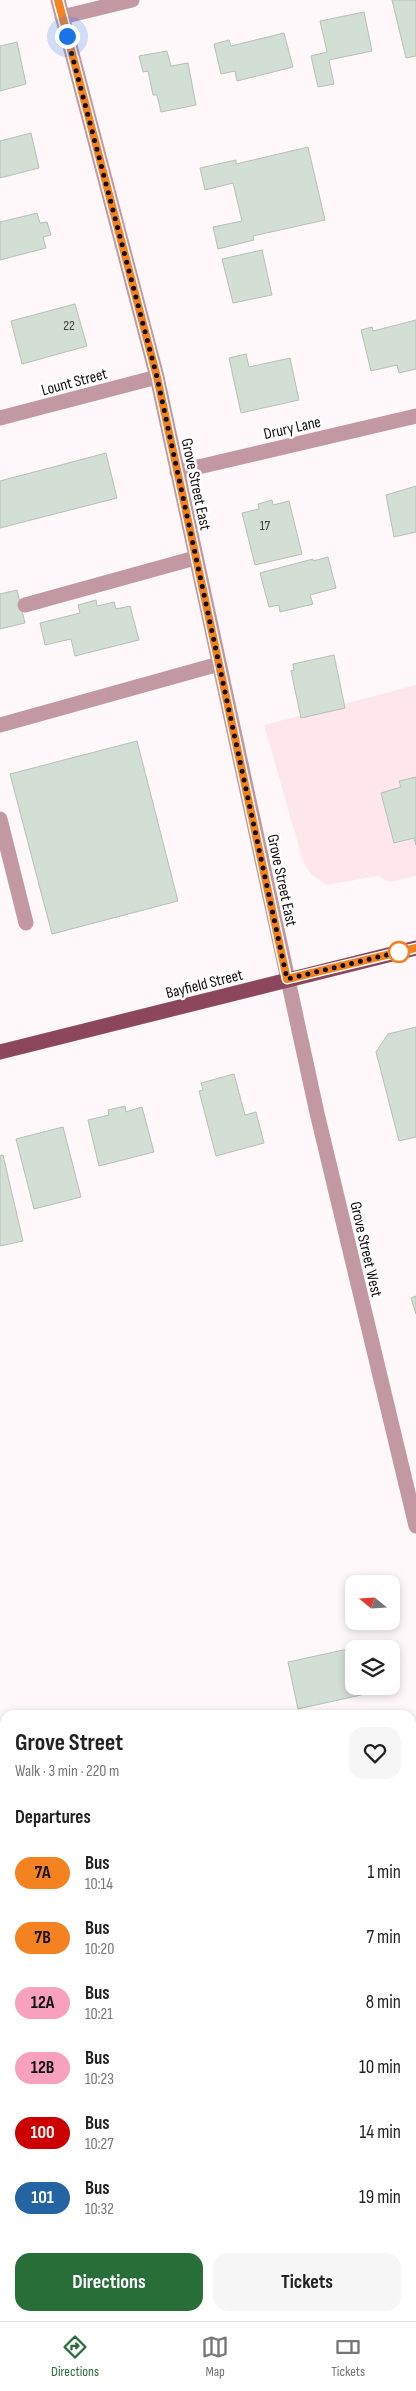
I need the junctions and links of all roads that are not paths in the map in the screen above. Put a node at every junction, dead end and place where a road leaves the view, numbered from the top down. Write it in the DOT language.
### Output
graph roads {
  1 [pos="58,0"];
  2 [pos="132,0"];
  3 [pos="62,17"];
  4 [pos="157,377"];
  5 [pos="416,416"];
  6 [pos="0,418"];
  7 [pos="177,472"];
  8 [pos="195,558"];
  9 [pos="25,605"];
  10 [pos="219,664"];
  11 [pos="0,725"];
  12 [pos="0,818"];
  13 [pos="26,923"];
  14 [pos="416,948"];
  15 [pos="287,979"];
  16 [pos="0,1052"];
  17 [pos="416,1526"];
  1 -- 3 [label="street, Grove Street East"];
  2 -- 3 [label="street"];
  3 -- 4 [label="street, Grove Street East"];
  4 -- 6 [label="street, Lount Street"];
  4 -- 7 [label="street, Grove Street East"];
  5 -- 7 [label="street, Drury Lane"];
  7 -- 8 [label="street, Grove Street East"];
  8 -- 9 [label="street"];
  8 -- 10 [label="street, Grove Street East"];
  10 -- 11 [label="street"];
  10 -- 15 [label="street, Grove Street East"];
  12 -- 13 [label="street"];
  14 -- 15 [label="main road, Bayfield Street"];
  15 -- 16 [label="main road, Bayfield Street"];
  15 -- 17 [label="street, Grove Street West"];
}
